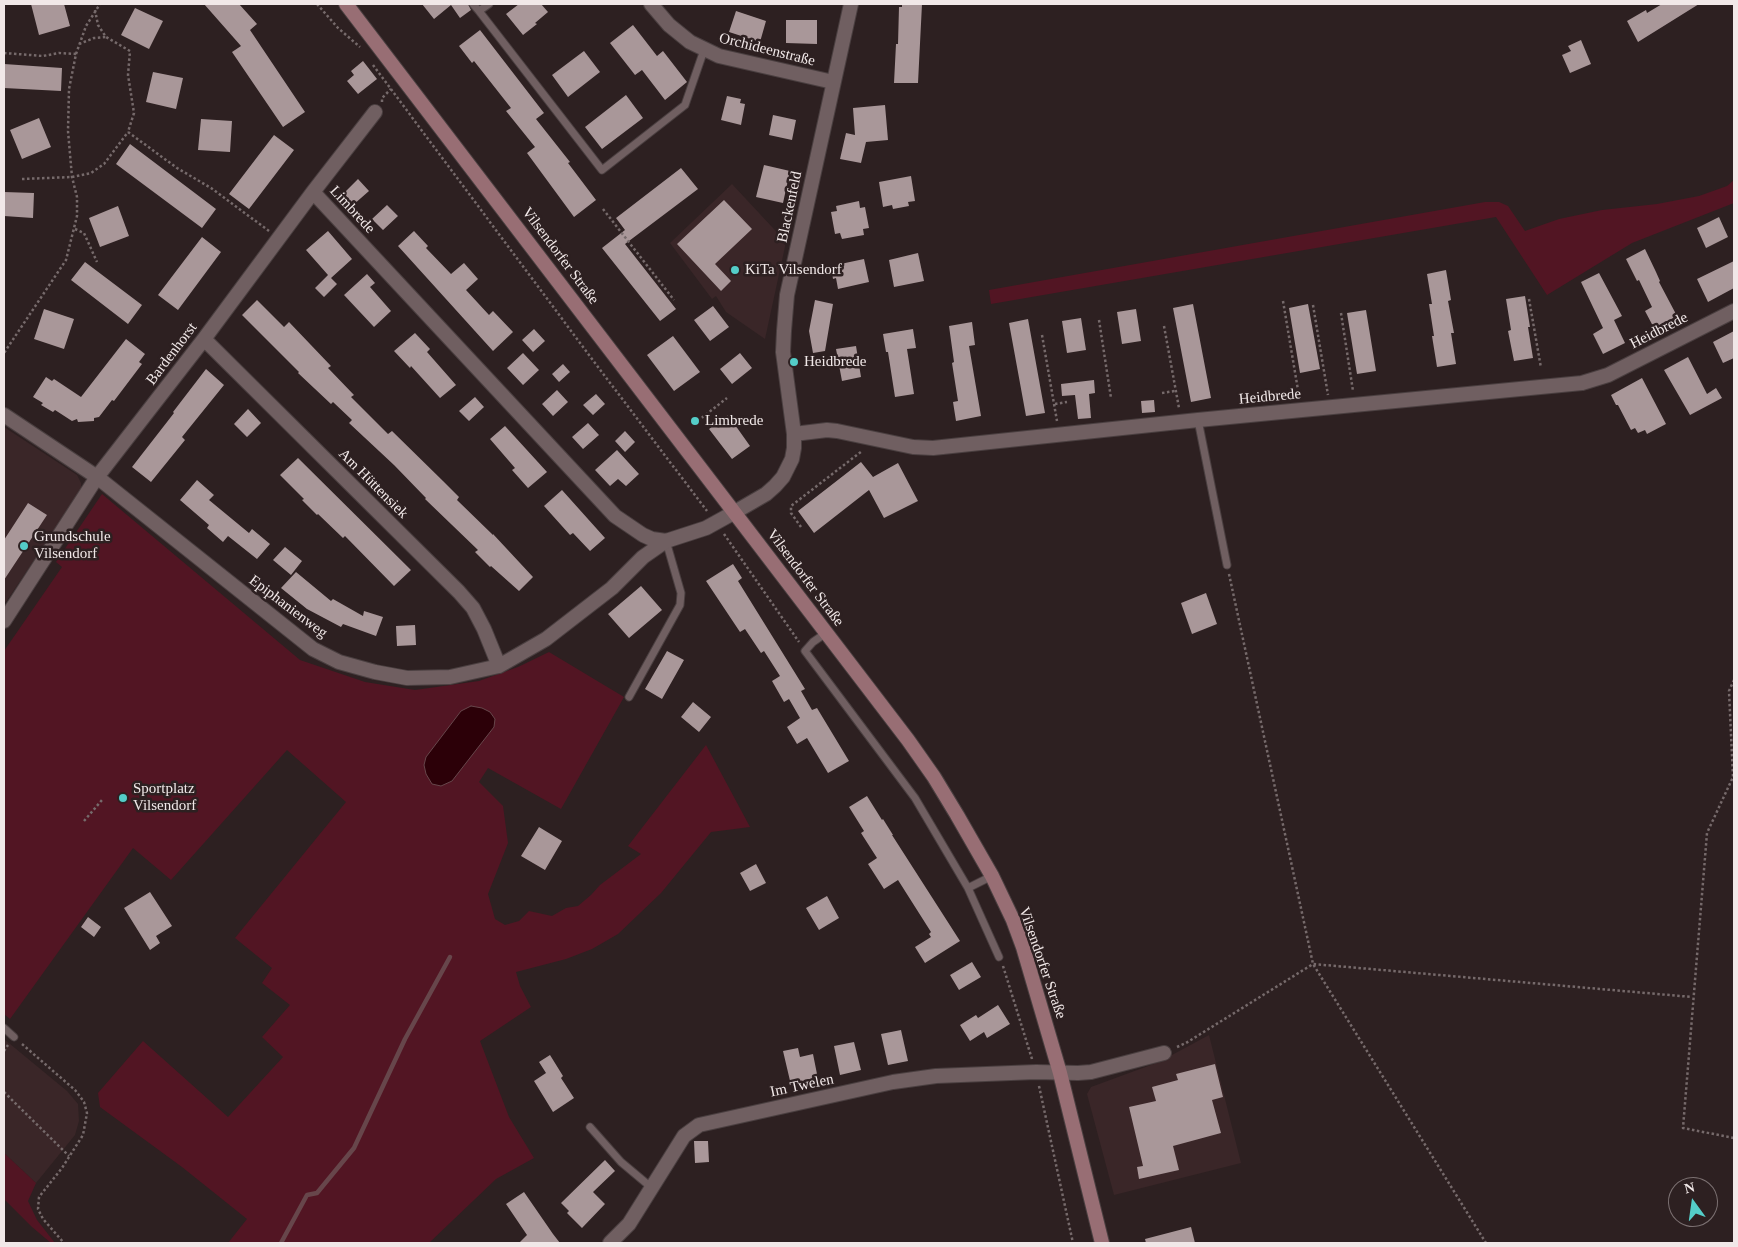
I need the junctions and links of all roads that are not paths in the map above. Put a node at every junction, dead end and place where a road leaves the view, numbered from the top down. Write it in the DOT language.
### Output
graph roads {
  1 [pos="346,4"];
  2 [pos="473,4"];
  3 [pos="489,4"];
  4 [pos="651,4"];
  5 [pos="851,4"];
  6 [pos="479,12"];
  7 [pos="704,50"];
  8 [pos="833,82"];
  9 [pos="375,112"];
  10 [pos="313,192"];
  11 [pos="1734,311"];
  12 [pos="204,338"];
  13 [pos="4,415"];
  14 [pos="1198,420"];
  15 [pos="794,434"];
  16 [pos="97,477"];
  17 [pos="735,512"];
  18 [pos="666,541"];
  19 [pos="1227,565"];
  20 [pos="4,621"];
  21 [pos="826,632"];
  22 [pos="500,666"];
  23 [pos="629,696"];
  24 [pos="992,876"];
  25 [pos="968,888"];
  26 [pos="999,957"];
  27 [pos="4,1028"];
  28 [pos="14,1037"];
  29 [pos="1164,1053"];
  30 [pos="1060,1073"];
  31 [pos="590,1127"];
  32 [pos="652,1188"];
  33 [pos="610,1243"];
  34 [pos="1102,1243"];
  1 -- 17 [label="main road, Vilsendorfer Straße"];
  2 -- 6 [label="lane"];
  3 -- 6 [label="lane"];
  4 -- 7 [label="street, Orchideenstraße"];
  5 -- 8 [label="street, Blackenfeld"];
  6 -- 7 [label="lane"];
  7 -- 8 [label="street, Orchideenstraße"];
  8 -- 15 [label="street, Blackenfeld"];
  9 -- 10 [label="street, Bardenhorst"];
  10 -- 12 [label="street, Bardenhorst"];
  10 -- 18 [label="street, Limbrede"];
  11 -- 14 [label="street, Heidbrede"];
  12 -- 16 [label="street, Bardenhorst"];
  12 -- 22 [label="street, Am Hüttensiek"];
  13 -- 16 [label="street, Epiphanienweg"];
  14 -- 15 [label="street, Heidbrede"];
  14 -- 19 [label="lane"];
  15 -- 17 [label="street, Blackenfeld"];
  16 -- 20 [label="street, Bardenhorst"];
  16 -- 22 [label="street, Epiphanienweg"];
  17 -- 18 [label="street, Epiphanienweg"];
  17 -- 21 [label="main road, Vilsendorfer Straße"];
  18 -- 22 [label="street, Epiphanienweg"];
  18 -- 23 [label="lane"];
  21 -- 24 [label="main road, Vilsendorfer Straße"];
  21 -- 25 [label="lane"];
  24 -- 25 [label="lane"];
  24 -- 30 [label="main road, Vilsendorfer Straße"];
  25 -- 26 [label="lane"];
  27 -- 28 [label="lane"];
  29 -- 30 [label="street, Im Twelen"];
  30 -- 32 [label="street, Im Twelen"];
  30 -- 34 [label="main road, Vilsendorfer Straße"];
  31 -- 32 [label="lane"];
  32 -- 33 [label="street, Im Twelen"];
}
